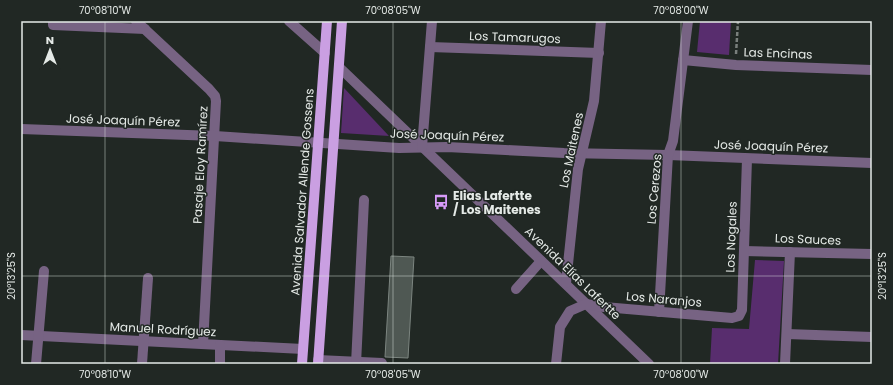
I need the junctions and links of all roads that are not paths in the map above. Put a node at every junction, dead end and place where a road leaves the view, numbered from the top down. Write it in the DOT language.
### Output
graph roads {
  1 [pos="54,21"];
  2 [pos="136,21"];
  3 [pos="289,21"];
  4 [pos="327,21"];
  5 [pos="342,21"];
  6 [pos="432,21"];
  7 [pos="601,21"];
  8 [pos="688,21"];
  9 [pos="145,29"];
  10 [pos="430,47"];
  11 [pos="325,53"];
  12 [pos="599,53"];
  13 [pos="683,60"];
  14 [pos="340,68"];
  15 [pos="872,70"];
  16 [pos="21,129"];
  17 [pos="215,136"];
  18 [pos="318,142"];
  19 [pos="334,143"];
  20 [pos="422,147"];
  21 [pos="582,153"];
  22 [pos="668,155"];
  23 [pos="747,159"];
  24 [pos="872,163"];
  25 [pos="364,200"];
  26 [pos="744,251"];
  27 [pos="790,252"];
  28 [pos="872,254"];
  29 [pos="541,261"];
  30 [pos="44,271"];
  31 [pos="148,278"];
  32 [pos="566,283"];
  33 [pos="516,289"];
  34 [pos="586,304"];
  35 [pos="658,312"];
  36 [pos="739,316"];
  37 [pos="787,334"];
  38 [pos="21,336"];
  39 [pos="39,336"];
  40 [pos="872,337"];
  41 [pos="144,342"];
  42 [pos="203,344"];
  43 [pos="220,345"];
  44 [pos="303,349"];
  45 [pos="318,362"];
  46 [pos="356,363"];
  47 [pos="382,363"];
  48 [pos="36,364"];
  49 [pos="142,364"];
  50 [pos="220,364"];
  51 [pos="302,364"];
  52 [pos="556,364"];
  53 [pos="649,364"];
  54 [pos="785,364"];
  1 -- 9 [label="street"];
  2 -- 9 [label="street, Pasaje Eloy Ramírez"];
  3 -- 11 [label="street"];
  4 -- 11 [label="main road, Avenida Salvador Allende Gossens"];
  5 -- 14 [label="main road"];
  6 -- 10 [label="street"];
  7 -- 12 [label="street, Los Maitenes"];
  8 -- 13 [label="street, Los Cerezos"];
  9 -- 17 [label="street, Pasaje Eloy Ramírez"];
  10 -- 12 [label="street, Los Tamarugos"];
  10 -- 20 [label="street"];
  11 -- 18 [label="main road, Avenida Salvador Allende Gossens"];
  12 -- 21 [label="street, Los Maitenes"];
  13 -- 15 [label="street, Las Encinas"];
  13 -- 22 [label="street, Los Cerezos"];
  14 -- 19 [label="main road"];
  14 -- 20 [label="street, Avenida Elías Lafertte"];
  16 -- 17 [label="street, José Joaquín Pérez"];
  17 -- 18 [label="street, José Joaquín Pérez"];
  17 -- 42 [label="street, Pasaje Eloy Ramírez"];
  18 -- 19 [label="street, José Joaquín Pérez"];
  18 -- 44 [label="main road, Avenida Salvador Allende Gossens"];
  19 -- 20 [label="street, José Joaquín Pérez"];
  19 -- 45 [label="main road"];
  20 -- 21 [label="street, José Joaquín Pérez"];
  20 -- 29 [label="street, Avenida Elías Lafertte"];
  21 -- 22 [label="street, José Joaquín Pérez"];
  21 -- 32 [label="street, Los Maitenes"];
  22 -- 23 [label="street, José Joaquín Pérez"];
  22 -- 35 [label="street, Los Cerezos"];
  23 -- 24 [label="street, José Joaquín Pérez"];
  23 -- 26 [label="street, Los Nogales"];
  25 -- 46 [label="street"];
  26 -- 27 [label="street, Los Sauces"];
  26 -- 36 [label="street, Los Nogales"];
  27 -- 28 [label="street, Los Sauces"];
  27 -- 37 [label="street"];
  29 -- 32 [label="street, Avenida Elías Lafertte"];
  29 -- 33 [label="street"];
  30 -- 39 [label="street"];
  31 -- 41 [label="street"];
  32 -- 34 [label="street, Avenida Elías Lafertte"];
  34 -- 35 [label="street, Los Naranjos"];
  34 -- 52 [label="street"];
  34 -- 53 [label="street, Avenida Elías Lafertte"];
  35 -- 36 [label="street, Los Naranjos"];
  37 -- 40 [label="street"];
  37 -- 54 [label="street"];
  38 -- 39 [label="street, Manuel Rodríguez"];
  39 -- 41 [label="street, Manuel Rodríguez"];
  39 -- 48 [label="street"];
  41 -- 42 [label="street, Manuel Rodríguez"];
  41 -- 49 [label="street"];
  42 -- 43 [label="street, Manuel Rodríguez"];
  43 -- 44 [label="street, Manuel Rodríguez"];
  43 -- 50 [label="street"];
  44 -- 51 [label="main road, Avenida Salvador Allende Gossens"];
  45 -- 46 [label="street"];
  46 -- 47 [label="street"];
}
